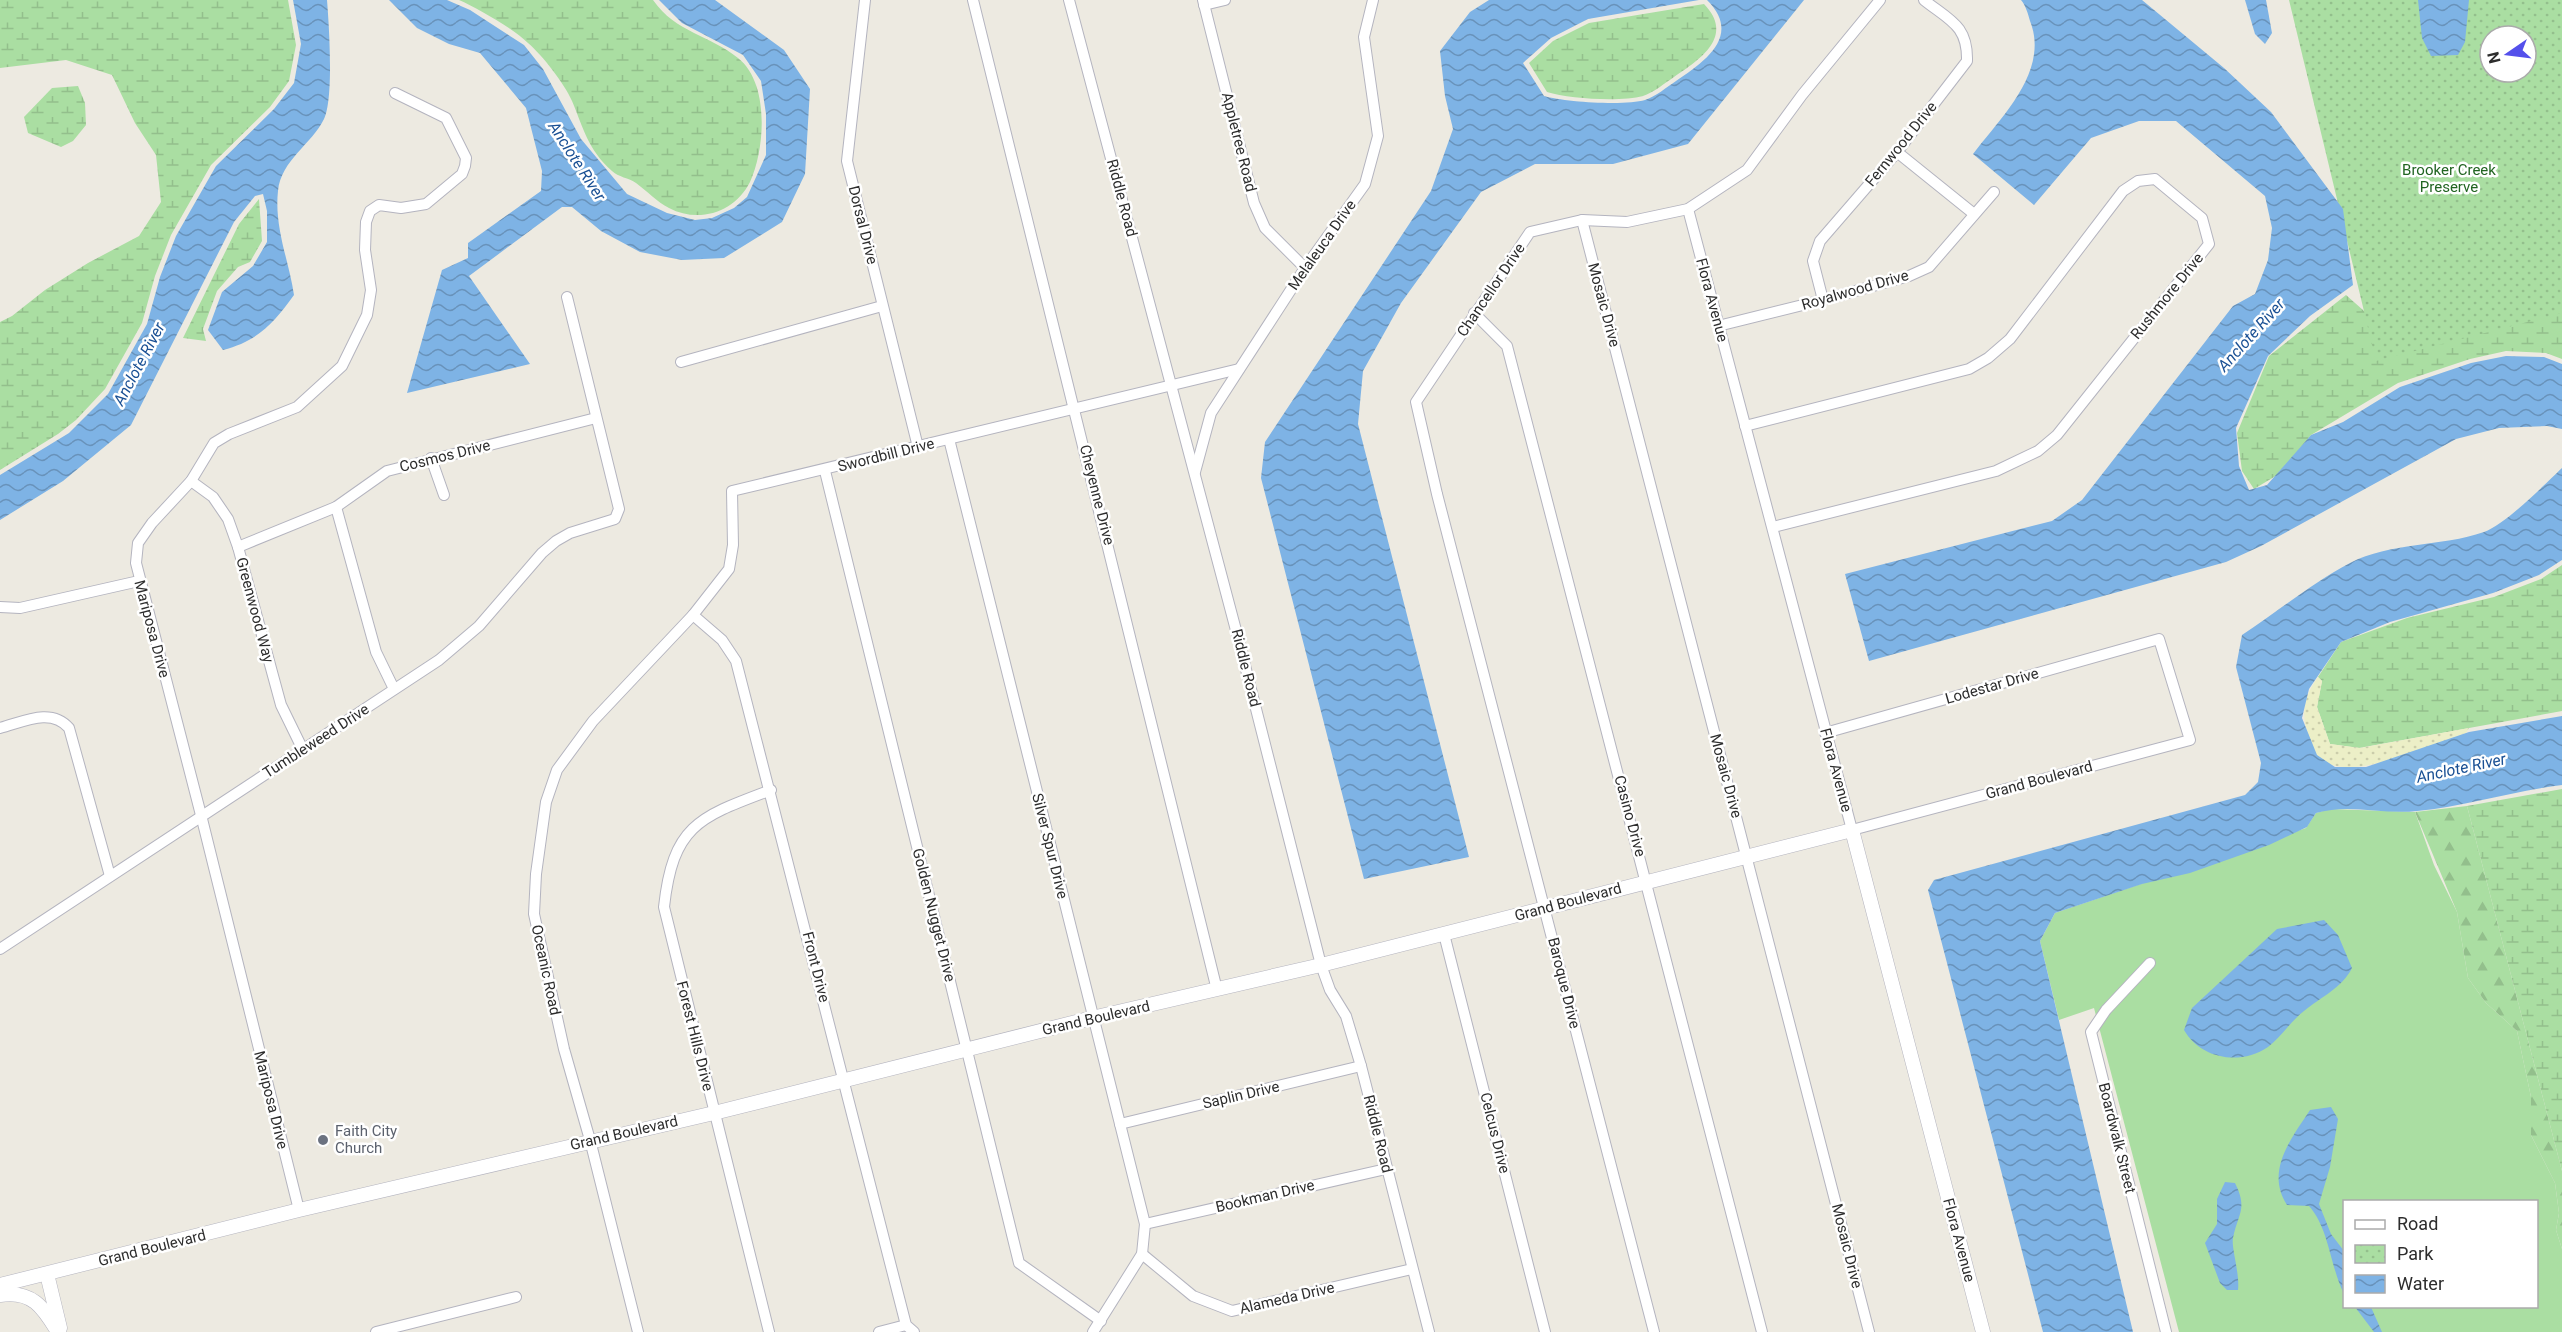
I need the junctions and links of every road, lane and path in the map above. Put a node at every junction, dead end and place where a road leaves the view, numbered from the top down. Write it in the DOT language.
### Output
graph roads {
  1 [pos="865,0"];
  2 [pos="973,0"];
  3 [pos="1069,0"];
  4 [pos="1225,0"];
  5 [pos="1373,0"];
  6 [pos="1880,0"];
  7 [pos="1924,0"];
  8 [pos="1203,2"];
  9 [pos="394,93"];
  10 [pos="1897,152"];
  11 [pos="1994,192"];
  12 [pos="1688,208"];
  13 [pos="1974,214"];
  14 [pos="1582,220"];
  15 [pos="1305,268"];
  16 [pos="567,297"];
  17 [pos="1823,300"];
  18 [pos="882,306"];
  19 [pos="1474,313"];
  20 [pos="1719,326"];
  21 [pos="681,362"];
  22 [pos="1239,369"];
  23 [pos="1171,384"];
  24 [pos="1076,410"];
  25 [pos="596,418"];
  26 [pos="1745,426"];
  27 [pos="949,439"];
  28 [pos="918,447"];
  29 [pos="431,458"];
  30 [pos="825,471"];
  31 [pos="1194,472"];
  32 [pos="191,481"];
  33 [pos="1437,494"];
  34 [pos="444,495"];
  35 [pos="336,507"];
  36 [pos="1773,527"];
  37 [pos="238,547"];
  38 [pos="139,581"];
  39 [pos="0,607"];
  40 [pos="693,615"];
  41 [pos="394,690"];
  42 [pos="0,728"];
  43 [pos="1826,733"];
  44 [pos="2190,740"];
  45 [pos="303,750"];
  46 [pos="771,790"];
  47 [pos="201,815"];
  48 [pos="1852,830"];
  49 [pos="1746,855"];
  50 [pos="110,876"];
  51 [pos="1647,881"];
  52 [pos="1545,909"];
  53 [pos="1444,934"];
  54 [pos="0,949"];
  55 [pos="2150,963"];
  56 [pos="1320,965"];
  57 [pos="1217,990"];
  58 [pos="1092,1018"];
  59 [pos="967,1049"];
  60 [pos="1361,1066"];
  61 [pos="844,1080"];
  62 [pos="714,1113"];
  63 [pos="1120,1124"];
  64 [pos="590,1140"];
  65 [pos="1386,1169"];
  66 [pos="299,1210"];
  67 [pos="1145,1224"];
  68 [pos="1142,1254"];
  69 [pos="1412,1269"];
  70 [pos="47,1274"];
  71 [pos="0,1285"];
  72 [pos="0,1295"];
  73 [pos="516,1297"];
  74 [pos="1101,1321"];
  75 [pos="910,1329"];
  76 [pos="59,1332"];
  77 [pos="376,1332"];
  78 [pos="638,1332"];
  79 [pos="770,1332"];
  80 [pos="879,1332"];
  81 [pos="1093,1332"];
  82 [pos="1429,1332"];
  83 [pos="1545,1332"];
  84 [pos="1654,1332"];
  85 [pos="1762,1332"];
  86 [pos="1869,1332"];
  87 [pos="1983,1332"];
  88 [pos="2166,1332"];
  1 -- 18 [label="street, Dorsal Drive"];
  2 -- 24 [label="street, Cheyenne Drive"];
  3 -- 23 [label="street, Riddle Road"];
  4 -- 8 [label="street"];
  5 -- 15 [label="street, Melaleuca Drive"];
  6 -- 12 [label="street, Chancellor Drive"];
  7 -- 10 [label="street, Fernwood Drive"];
  8 -- 15 [label="street, Appletree Road"];
  9 -- 32 [label="street, Mariposa Drive"];
  10 -- 13 [label="street"];
  10 -- 17 [label="street, Fernwood Drive"];
  11 -- 13 [label="street, Royalwood Drive"];
  12 -- 14 [label="street, Chancellor Drive"];
  12 -- 20 [label="street, Flora Avenue"];
  13 -- 17 [label="street, Royalwood Drive"];
  14 -- 19 [label="street, Chancellor Drive"];
  14 -- 49 [label="street, Mosaic Drive"];
  15 -- 22 [label="street, Melaleuca Drive"];
  16 -- 25 [label="street"];
  17 -- 20 [label="street, Royalwood Drive"];
  18 -- 21 [label="street"];
  18 -- 28 [label="street, Dorsal Drive"];
  19 -- 33 [label="street, Chancellor Drive"];
  19 -- 51 [label="street, Casino Drive"];
  20 -- 26 [label="street, Flora Avenue"];
  22 -- 23 [label="street, Swordbill Drive"];
  22 -- 31 [label="street, Melaleuca Drive"];
  23 -- 24 [label="street, Swordbill Drive"];
  23 -- 31 [label="street, Riddle Road"];
  24 -- 27 [label="street, Swordbill Drive"];
  24 -- 57 [label="street, Cheyenne Drive"];
  25 -- 29 [label="street, Cosmos Drive"];
  25 -- 41 [label="street, Tumbleweed Drive"];
  26 -- 36 [label="street, Flora Avenue"];
  26 -- 36 [label="street, Rushmore Drive"];
  27 -- 28 [label="street, Swordbill Drive"];
  27 -- 58 [label="street, Silver Spur Drive"];
  28 -- 30 [label="street, Swordbill Drive"];
  29 -- 34 [label="street"];
  29 -- 35 [label="street, Cosmos Drive"];
  30 -- 40 [label="street, Swordbill Drive"];
  30 -- 59 [label="street, Golden Nugget Drive"];
  31 -- 56 [label="street, Riddle Road"];
  32 -- 37 [label="street, Greenwood Way"];
  32 -- 38 [label="street, Mariposa Drive"];
  33 -- 52 [label="street, Baroque Drive"];
  35 -- 37 [label="street, Cosmos Drive"];
  35 -- 41 [label="street"];
  36 -- 43 [label="street, Flora Avenue"];
  37 -- 45 [label="street, Greenwood Way"];
  38 -- 39 [label="street"];
  38 -- 47 [label="street, Mariposa Drive"];
  40 -- 46 [label="street, Front Drive"];
  40 -- 64 [label="street, Oceanic Road"];
  41 -- 45 [label="street, Tumbleweed Drive"];
  42 -- 50 [label="street"];
  43 -- 44 [label="street, Lodestar Drive"];
  43 -- 48 [label="street, Flora Avenue"];
  44 -- 48 [label="street, Grand Boulevard"];
  45 -- 47 [label="street, Tumbleweed Drive"];
  46 -- 61 [label="street, Front Drive"];
  46 -- 62 [label="street, Forest Hills Drive"];
  47 -- 50 [label="street, Tumbleweed Drive"];
  47 -- 66 [label="street, Mariposa Drive"];
  48 -- 49 [label="street, Grand Boulevard"];
  48 -- 87 [label="street, Flora Avenue"];
  49 -- 51 [label="street, Grand Boulevard"];
  49 -- 86 [label="street, Mosaic Drive"];
  50 -- 54 [label="street, Tumbleweed Drive"];
  51 -- 52 [label="street, Grand Boulevard"];
  51 -- 85 [label="street, Casino Drive"];
  52 -- 53 [label="street, Grand Boulevard"];
  52 -- 84 [label="street, Baroque Drive"];
  53 -- 56 [label="street, Grand Boulevard"];
  53 -- 83 [label="street, Celcus Drive"];
  55 -- 88 [label="street, Boardwalk Street"];
  56 -- 57 [label="street, Grand Boulevard"];
  56 -- 60 [label="street, Riddle Road"];
  57 -- 58 [label="street, Grand Boulevard"];
  58 -- 59 [label="street, Grand Boulevard"];
  58 -- 63 [label="street, Silver Spur Drive"];
  59 -- 61 [label="street, Grand Boulevard"];
  59 -- 74 [label="street, Golden Nugget Drive"];
  60 -- 63 [label="street, Saplin Drive"];
  60 -- 65 [label="street, Riddle Road"];
  61 -- 62 [label="street, Grand Boulevard"];
  61 -- 75 [label="street, Front Drive"];
  62 -- 64 [label="street, Grand Boulevard"];
  62 -- 79 [label="street, Forest Hills Drive"];
  63 -- 67 [label="street, Silver Spur Drive"];
  64 -- 66 [label="street, Grand Boulevard"];
  64 -- 78 [label="street, Oceanic Road"];
  65 -- 67 [label="street, Bookman Drive"];
  65 -- 69 [label="street, Riddle Road"];
  66 -- 70 [label="street, Grand Boulevard"];
  67 -- 68 [label="street, Silver Spur Drive"];
  68 -- 69 [label="street, Alameda Drive"];
  68 -- 74 [label="street"];
  69 -- 82 [label="street, Riddle Road"];
  70 -- 71 [label="street, Grand Boulevard"];
  70 -- 76 [label="street"];
  72 -- 76 [label="street"];
  73 -- 77 [label="street"];
  74 -- 81 [label="street"];
  75 -- 80 [label="street"];
}
